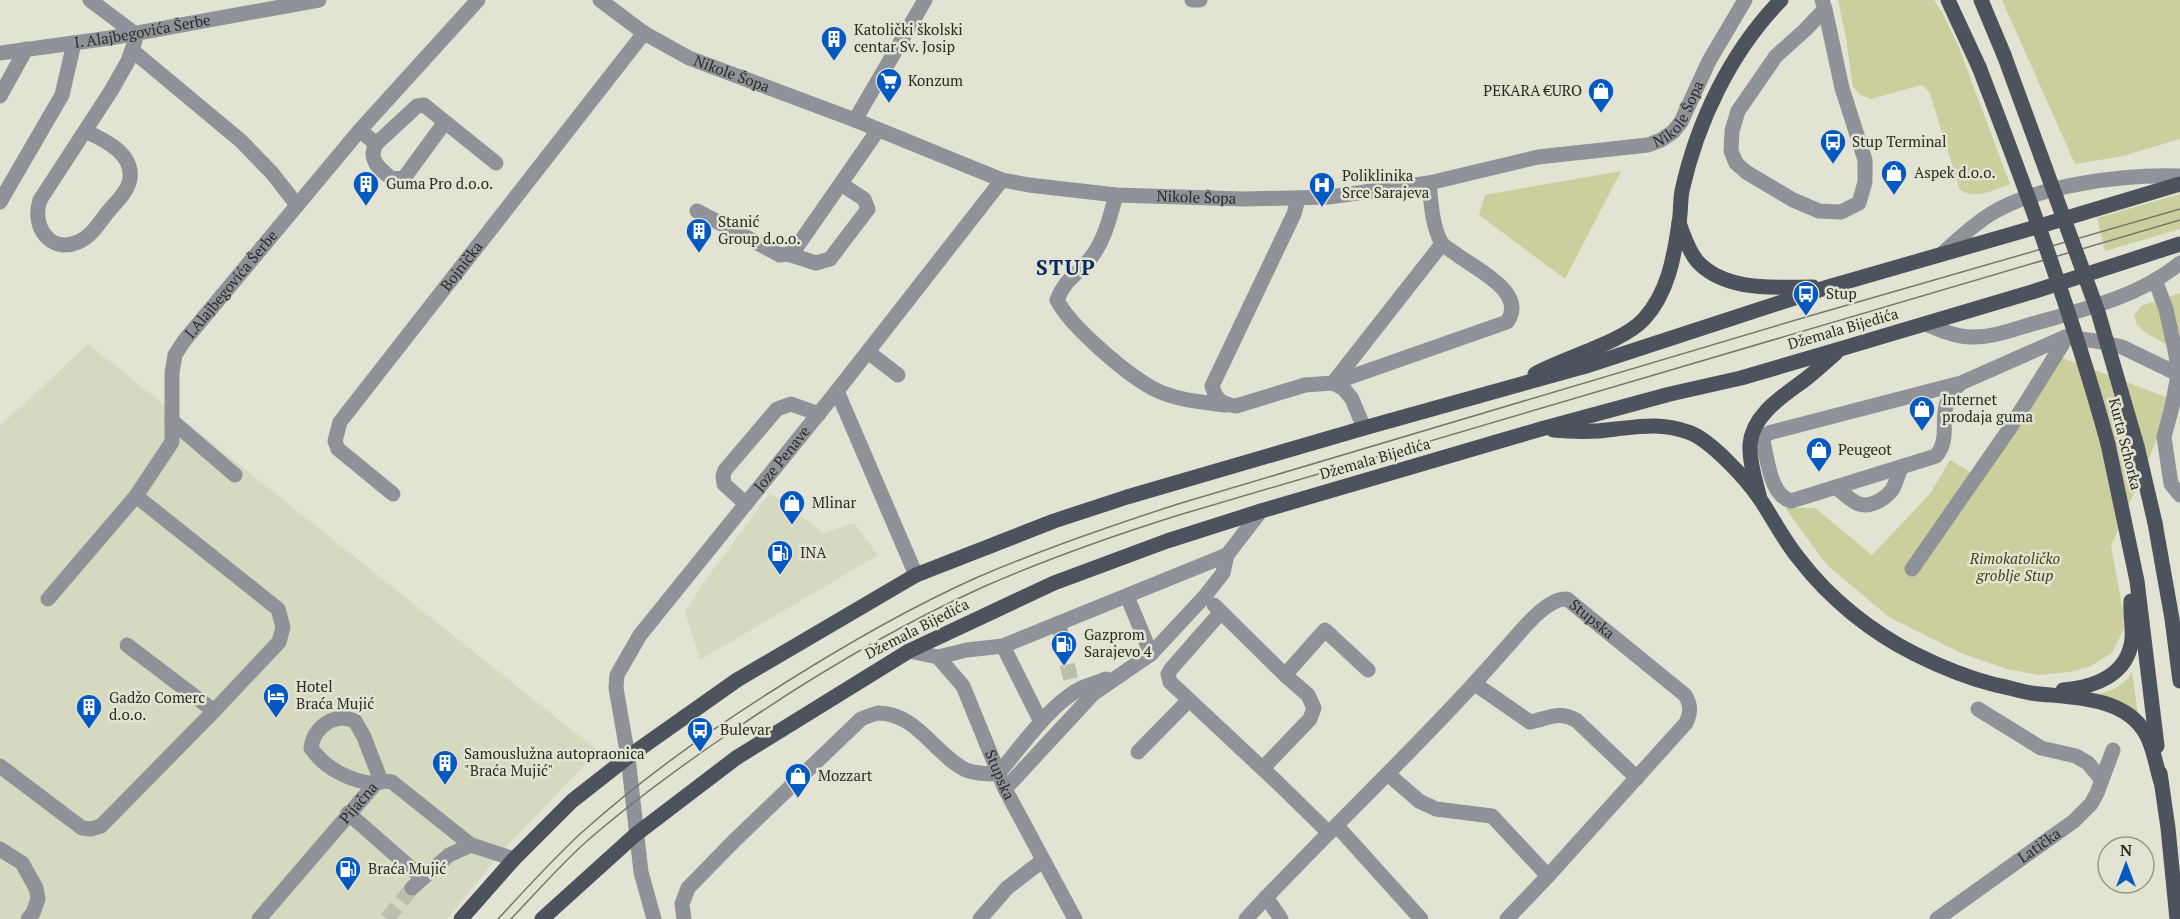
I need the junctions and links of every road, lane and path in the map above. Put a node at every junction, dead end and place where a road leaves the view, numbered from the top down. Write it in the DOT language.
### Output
graph roads {
  1 [pos="90,0"];
  2 [pos="314,0"];
  3 [pos="319,0"];
  4 [pos="478,0"];
  5 [pos="600,0"];
  6 [pos="925,0"];
  7 [pos="1192,0"];
  8 [pos="1200,0"];
  9 [pos="1745,0"];
  10 [pos="1781,0"];
  11 [pos="1948,0"];
  12 [pos="1984,3"];
  13 [pos="1823,4"];
  14 [pos="134,33"];
  15 [pos="644,33"];
  16 [pos="74,43"];
  17 [pos="26,49"];
  18 [pos="133,51"];
  19 [pos="0,53"];
  20 [pos="0,96"];
  21 [pos="855,120"];
  22 [pos="446,122"];
  23 [pos="360,130"];
  24 [pos="878,130"];
  25 [pos="85,131"];
  26 [pos="376,144"];
  27 [pos="496,164"];
  28 [pos="2180,176"];
  29 [pos="1002,180"];
  30 [pos="1430,183"];
  31 [pos="841,184"];
  32 [pos="2180,184"];
  33 [pos="1116,195"];
  34 [pos="1298,199"];
  35 [pos="0,202"];
  36 [pos="297,205"];
  37 [pos="697,211"];
  38 [pos="1679,223"];
  39 [pos="1442,244"];
  40 [pos="2180,244"];
  41 [pos="1943,253"];
  42 [pos="788,254"];
  43 [pos="2180,263"];
  44 [pos="2154,280"];
  45 [pos="1828,286"];
  46 [pos="1926,324"];
  47 [pos="2065,337"];
  48 [pos="1840,349"];
  49 [pos="868,352"];
  50 [pos="898,375"];
  51 [pos="2179,375"];
  52 [pos="1333,383"];
  53 [pos="1961,383"];
  54 [pos="1511,388"];
  55 [pos="837,391"];
  56 [pos="1225,405"];
  57 [pos="819,414"];
  58 [pos="172,421"];
  59 [pos="1364,428"];
  60 [pos="1541,429"];
  61 [pos="1901,468"];
  62 [pos="235,475"];
  63 [pos="1836,487"];
  64 [pos="393,494"];
  65 [pos="2180,495"];
  66 [pos="136,496"];
  67 [pos="1759,498"];
  68 [pos="746,504"];
  69 [pos="1261,511"];
  70 [pos="1227,555"];
  71 [pos="1912,569"];
  72 [pos="916,575"];
  73 [pos="2137,581"];
  74 [pos="2166,585"];
  75 [pos="1127,596"];
  76 [pos="1205,596"];
  77 [pos="48,598"];
  78 [pos="2180,606"];
  79 [pos="1221,612"];
  80 [pos="1059,623"];
  81 [pos="1062,642"];
  82 [pos="127,645"];
  83 [pos="1003,646"];
  84 [pos="909,651"];
  85 [pos="1151,654"];
  86 [pos="938,657"];
  87 [pos="1368,670"];
  88 [pos="1121,675"];
  89 [pos="1285,675"];
  90 [pos="2180,681"];
  91 [pos="1475,684"];
  92 [pos="2031,693"];
  93 [pos="1189,700"];
  94 [pos="1978,709"];
  95 [pos="214,711"];
  96 [pos="1041,722"];
  97 [pos="2113,750"];
  98 [pos="1138,752"];
  99 [pos="628,757"];
  100 [pos="0,766"];
  101 [pos="1263,768"];
  102 [pos="998,774"];
  103 [pos="1388,774"];
  104 [pos="1636,778"];
  105 [pos="2101,779"];
  106 [pos="2161,782"];
  107 [pos="378,783"];
  108 [pos="1005,789"];
  109 [pos="348,813"];
  110 [pos="1333,830"];
  111 [pos="636,836"];
  112 [pos="471,845"];
  113 [pos="0,849"];
  114 [pos="514,859"];
  115 [pos="1042,861"];
  116 [pos="1548,876"];
  117 [pos="1266,897"];
  118 [pos="28,919"];
  119 [pos="259,919"];
  120 [pos="461,919"];
  121 [pos="542,919"];
  122 [pos="654,919"];
  123 [pos="684,919"];
  124 [pos="980,919"];
  125 [pos="1075,919"];
  126 [pos="1246,919"];
  127 [pos="1281,919"];
  128 [pos="1421,919"];
  129 [pos="1507,919"];
  130 [pos="1937,919"];
  131 [pos="2177,919"];
  1 -- 14 [label="street"];
  2 -- 3 [label="street, I. Alajbegovića Šerbe"];
  2 -- 14 [label="street, I. Alajbegovića Šerbe"];
  4 -- 23 [label="street, I.Alajbegovića Šerbe"];
  5 -- 15 [label="street, Nikole Šopa"];
  6 -- 21 [label="street"];
  7 -- 8 [label="street"];
  9 -- 30 [label="street, Nikole Šopa"];
  10 -- 38 [label="main road"];
  11 -- 73 [label="main road, Kurta Schorka, bridge"];
  12 -- 74 [label="main road, Kurta Schorka, bridge"];
  13 -- 13 [label="street"];
  14 -- 16 [label="street, I. Alajbegovića Šerbe"];
  14 -- 18 [label="street"];
  15 -- 21 [label="street, Nikole Šopa"];
  15 -- 64 [label="street, Bojnička"];
  16 -- 17 [label="street, I. Alajbegovića Šerbe"];
  16 -- 35 [label="street"];
  17 -- 19 [label="street, I. Alajbegovića Šerbe"];
  17 -- 20 [label="street"];
  18 -- 25 [label="street"];
  18 -- 36 [label="street"];
  21 -- 24 [label="street, Nikole Šopa"];
  22 -- 26 [label="street"];
  22 -- 26 [label="street"];
  22 -- 27 [label="street"];
  23 -- 26 [label="street"];
  23 -- 36 [label="street, I.Alajbegovića Šerbe"];
  24 -- 29 [label="street, Nikole Šopa"];
  24 -- 31 [label="street"];
  25 -- 25 [label="street"];
  28 -- 41 [label="street"];
  29 -- 33 [label="street, Nikole Šopa"];
  29 -- 49 [label="street, Joze Penave"];
  30 -- 34 [label="street, Nikole Šopa"];
  30 -- 39 [label="street"];
  31 -- 42 [label="street"];
  31 -- 42 [label="street"];
  32 -- 41 [label="main road"];
  33 -- 34 [label="street, Nikole Šopa"];
  33 -- 56 [label="street"];
  34 -- 56 [label="street"];
  36 -- 58 [label="street, I.Alajbegovića Šerbe"];
  37 -- 42 [label="street"];
  38 -- 45 [label="main road"];
  38 -- 54 [label="main road"];
  39 -- 52 [label="street"];
  39 -- 52 [label="street"];
  40 -- 46 [label="main road, Džemala Bijedića"];
  41 -- 45 [label="main road"];
  43 -- 44 [label="street"];
  44 -- 46 [label="street"];
  44 -- 51 [label="street"];
  45 -- 54 [label="main road"];
  46 -- 48 [label="main road, Džemala Bijedića"];
  47 -- 51 [label="street"];
  47 -- 53 [label="street"];
  47 -- 71 [label="street"];
  48 -- 60 [label="main road, Džemala Bijedića"];
  48 -- 67 [label="main road"];
  49 -- 50 [label="street"];
  49 -- 55 [label="street, Joze Penave"];
  51 -- 65 [label="street"];
  52 -- 56 [label="street"];
  52 -- 59 [label="street"];
  53 -- 61 [label="street"];
  53 -- 63 [label="street"];
  54 -- 59 [label="main road"];
  55 -- 57 [label="street, Joze Penave"];
  55 -- 72 [label="street"];
  57 -- 68 [label="street, Joze Penave"];
  57 -- 68 [label="street"];
  58 -- 62 [label="street"];
  58 -- 66 [label="street, I.Alajbegovića Šerbe"];
  59 -- 72 [label="main road"];
  60 -- 67 [label="main road"];
  60 -- 69 [label="main road, Džemala Bijedića"];
  61 -- 63 [label="street"];
  61 -- 63 [label="street"];
  66 -- 77 [label="street, I.Alajbegovića Šerbe"];
  66 -- 95 [label="street"];
  67 -- 92 [label="main road"];
  68 -- 99 [label="street, Joze Penave"];
  69 -- 70 [label="street"];
  69 -- 84 [label="main road, Džemala Bijedića"];
  70 -- 75 [label="street"];
  70 -- 76 [label="street"];
  72 -- 99 [label="main road"];
  73 -- 92 [label="main road"];
  73 -- 106 [label="main road, Kurta Schorka"];
  74 -- 78 [label="main road"];
  74 -- 90 [label="main road, Kurta Schorka"];
  75 -- 80 [label="street"];
  75 -- 85 [label="street"];
  76 -- 79 [label="street"];
  76 -- 85 [label="street"];
  79 -- 89 [label="street"];
  79 -- 93 [label="street"];
  80 -- 81 [label="street"];
  80 -- 83 [label="street"];
  82 -- 95 [label="street"];
  83 -- 86 [label="street"];
  83 -- 96 [label="street"];
  84 -- 86 [label="street"];
  84 -- 111 [label="main road, Džemala Bijedića"];
  85 -- 88 [label="street"];
  86 -- 102 [label="street, Stupska"];
  87 -- 89 [label="street"];
  88 -- 96 [label="street"];
  88 -- 108 [label="street"];
  89 -- 101 [label="street"];
  91 -- 103 [label="street, Stupska"];
  91 -- 104 [label="street"];
  91 -- 104 [label="street, Stupska"];
  92 -- 106 [label="main road"];
  93 -- 98 [label="street"];
  93 -- 101 [label="street"];
  94 -- 105 [label="street"];
  95 -- 100 [label="street"];
  96 -- 102 [label="street"];
  97 -- 105 [label="street, Latička"];
  99 -- 111 [label="street"];
  99 -- 114 [label="main road"];
  101 -- 110 [label="street"];
  102 -- 108 [label="street, Stupska"];
  102 -- 123 [label="street"];
  103 -- 110 [label="street, Stupska"];
  103 -- 116 [label="street"];
  104 -- 116 [label="street, Stupska"];
  105 -- 130 [label="street, Latička"];
  106 -- 131 [label="main road, Kurta Schorka"];
  107 -- 107 [label="street"];
  107 -- 109 [label="street, Pijačna"];
  107 -- 112 [label="street, Pijačna"];
  108 -- 115 [label="street, Stupska"];
  109 -- 112 [label="street"];
  109 -- 119 [label="street, Pijačna"];
  110 -- 117 [label="street, Stupska"];
  110 -- 128 [label="street"];
  111 -- 121 [label="main road, Džemala Bijedića"];
  111 -- 122 [label="street"];
  112 -- 114 [label="street, Pijačna"];
  113 -- 118 [label="street"];
  114 -- 120 [label="main road"];
  115 -- 124 [label="street"];
  115 -- 125 [label="street, Stupska"];
  116 -- 129 [label="street, Stupska"];
  117 -- 126 [label="street, Stupska"];
  117 -- 127 [label="street"];
}
